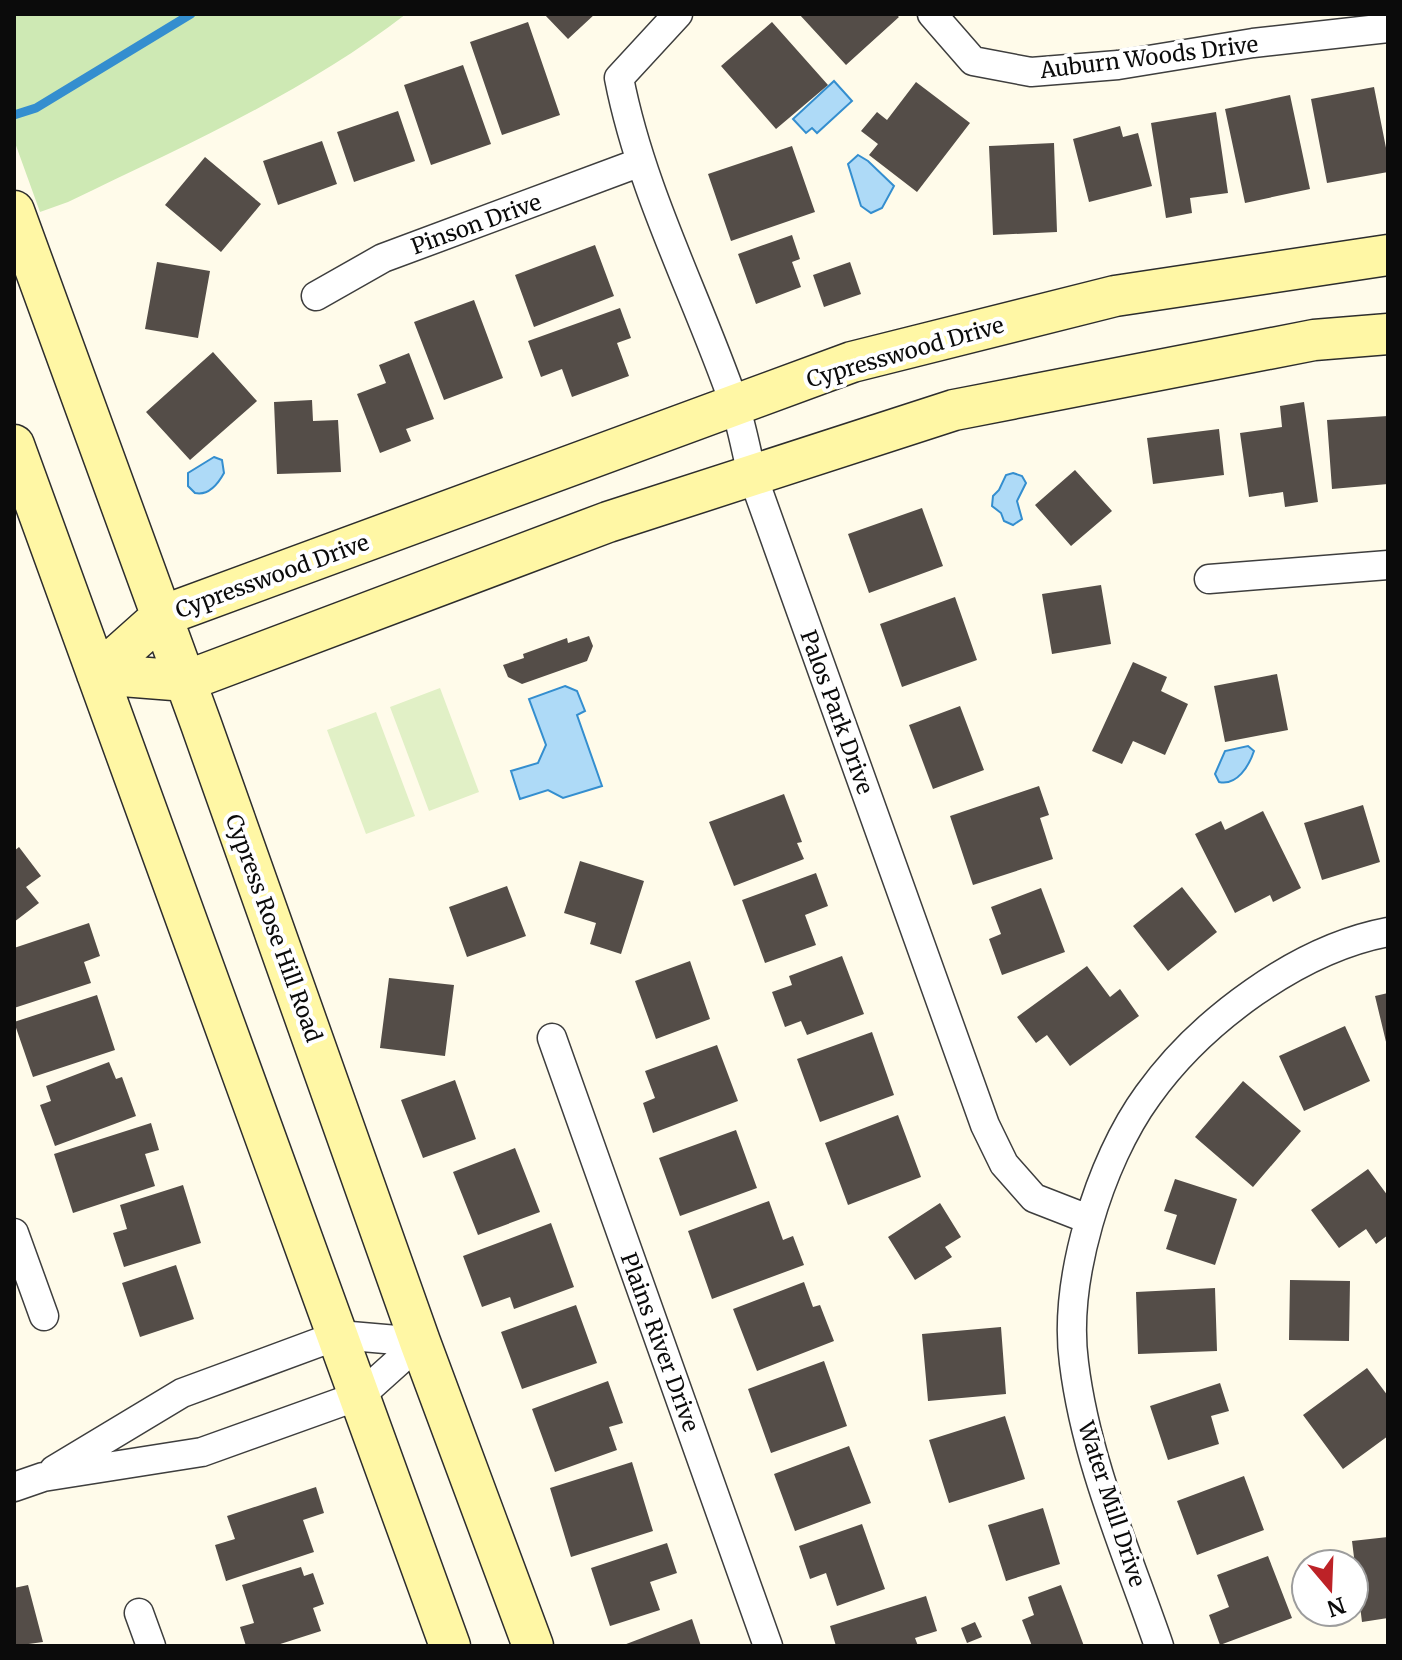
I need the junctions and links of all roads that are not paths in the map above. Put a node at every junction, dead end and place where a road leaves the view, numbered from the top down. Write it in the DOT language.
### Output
graph roads {
  1 [pos="678,14"];
  2 [pos="932,14"];
  3 [pos="1388,28"];
  4 [pos="641,162"];
  5 [pos="14,211"];
  6 [pos="1388,255"];
  7 [pos="316,296"];
  8 [pos="1388,334"];
  9 [pos="734,405"];
  10 [pos="14,445"];
  11 [pos="752,474"];
  12 [pos="1388,565"];
  13 [pos="1209,579"];
  14 [pos="162,616"];
  15 [pos="97,674"];
  16 [pos="186,681"];
  17 [pos="1388,932"];
  18 [pos="552,1038"];
  19 [pos="1088,1219"];
  20 [pos="14,1233"];
  21 [pos="44,1316"];
  22 [pos="339,1335"];
  23 [pos="420,1342"];
  24 [pos="361,1395"];
  25 [pos="43,1477"];
  26 [pos="14,1487"];
  27 [pos="139,1613"];
  28 [pos="151,1646"];
  29 [pos="450,1646"];
  30 [pos="533,1646"];
  31 [pos="768,1646"];
  32 [pos="1159,1646"];
  1 -- 4 [label="street, Palos Park Drive"];
  2 -- 3 [label="street, Auburn Woods Drive"];
  4 -- 7 [label="street, Pinson Drive"];
  4 -- 9 [label="street, Palos Park Drive"];
  5 -- 14 [label="main road, Cypress Rose Hill Road"];
  6 -- 9 [label="main road, Cypresswood Drive"];
  8 -- 11 [label="main road"];
  9 -- 11 [label="street, Palos Park Drive"];
  9 -- 14 [label="main road, Cypresswood Drive"];
  10 -- 15 [label="main road"];
  11 -- 16 [label="main road"];
  11 -- 19 [label="street, Palos Park Drive"];
  12 -- 13 [label="street"];
  14 -- 15 [label="main road, Cypresswood Drive"];
  14 -- 16 [label="main road, Cypress Rose Hill Road"];
  15 -- 16 [label="main road"];
  15 -- 22 [label="main road"];
  16 -- 23 [label="main road, Cypress Rose Hill Road"];
  17 -- 19 [label="street, Water Mill Drive"];
  18 -- 31 [label="street, Plains River Drive"];
  19 -- 32 [label="street, Water Mill Drive"];
  20 -- 21 [label="street"];
  22 -- 23 [label="street"];
  22 -- 24 [label="main road"];
  22 -- 25 [label="street"];
  23 -- 24 [label="street"];
  23 -- 30 [label="main road, Cypress Rose Hill Road"];
  24 -- 25 [label="street"];
  24 -- 29 [label="main road"];
  25 -- 26 [label="street"];
  27 -- 28 [label="street"];
}
